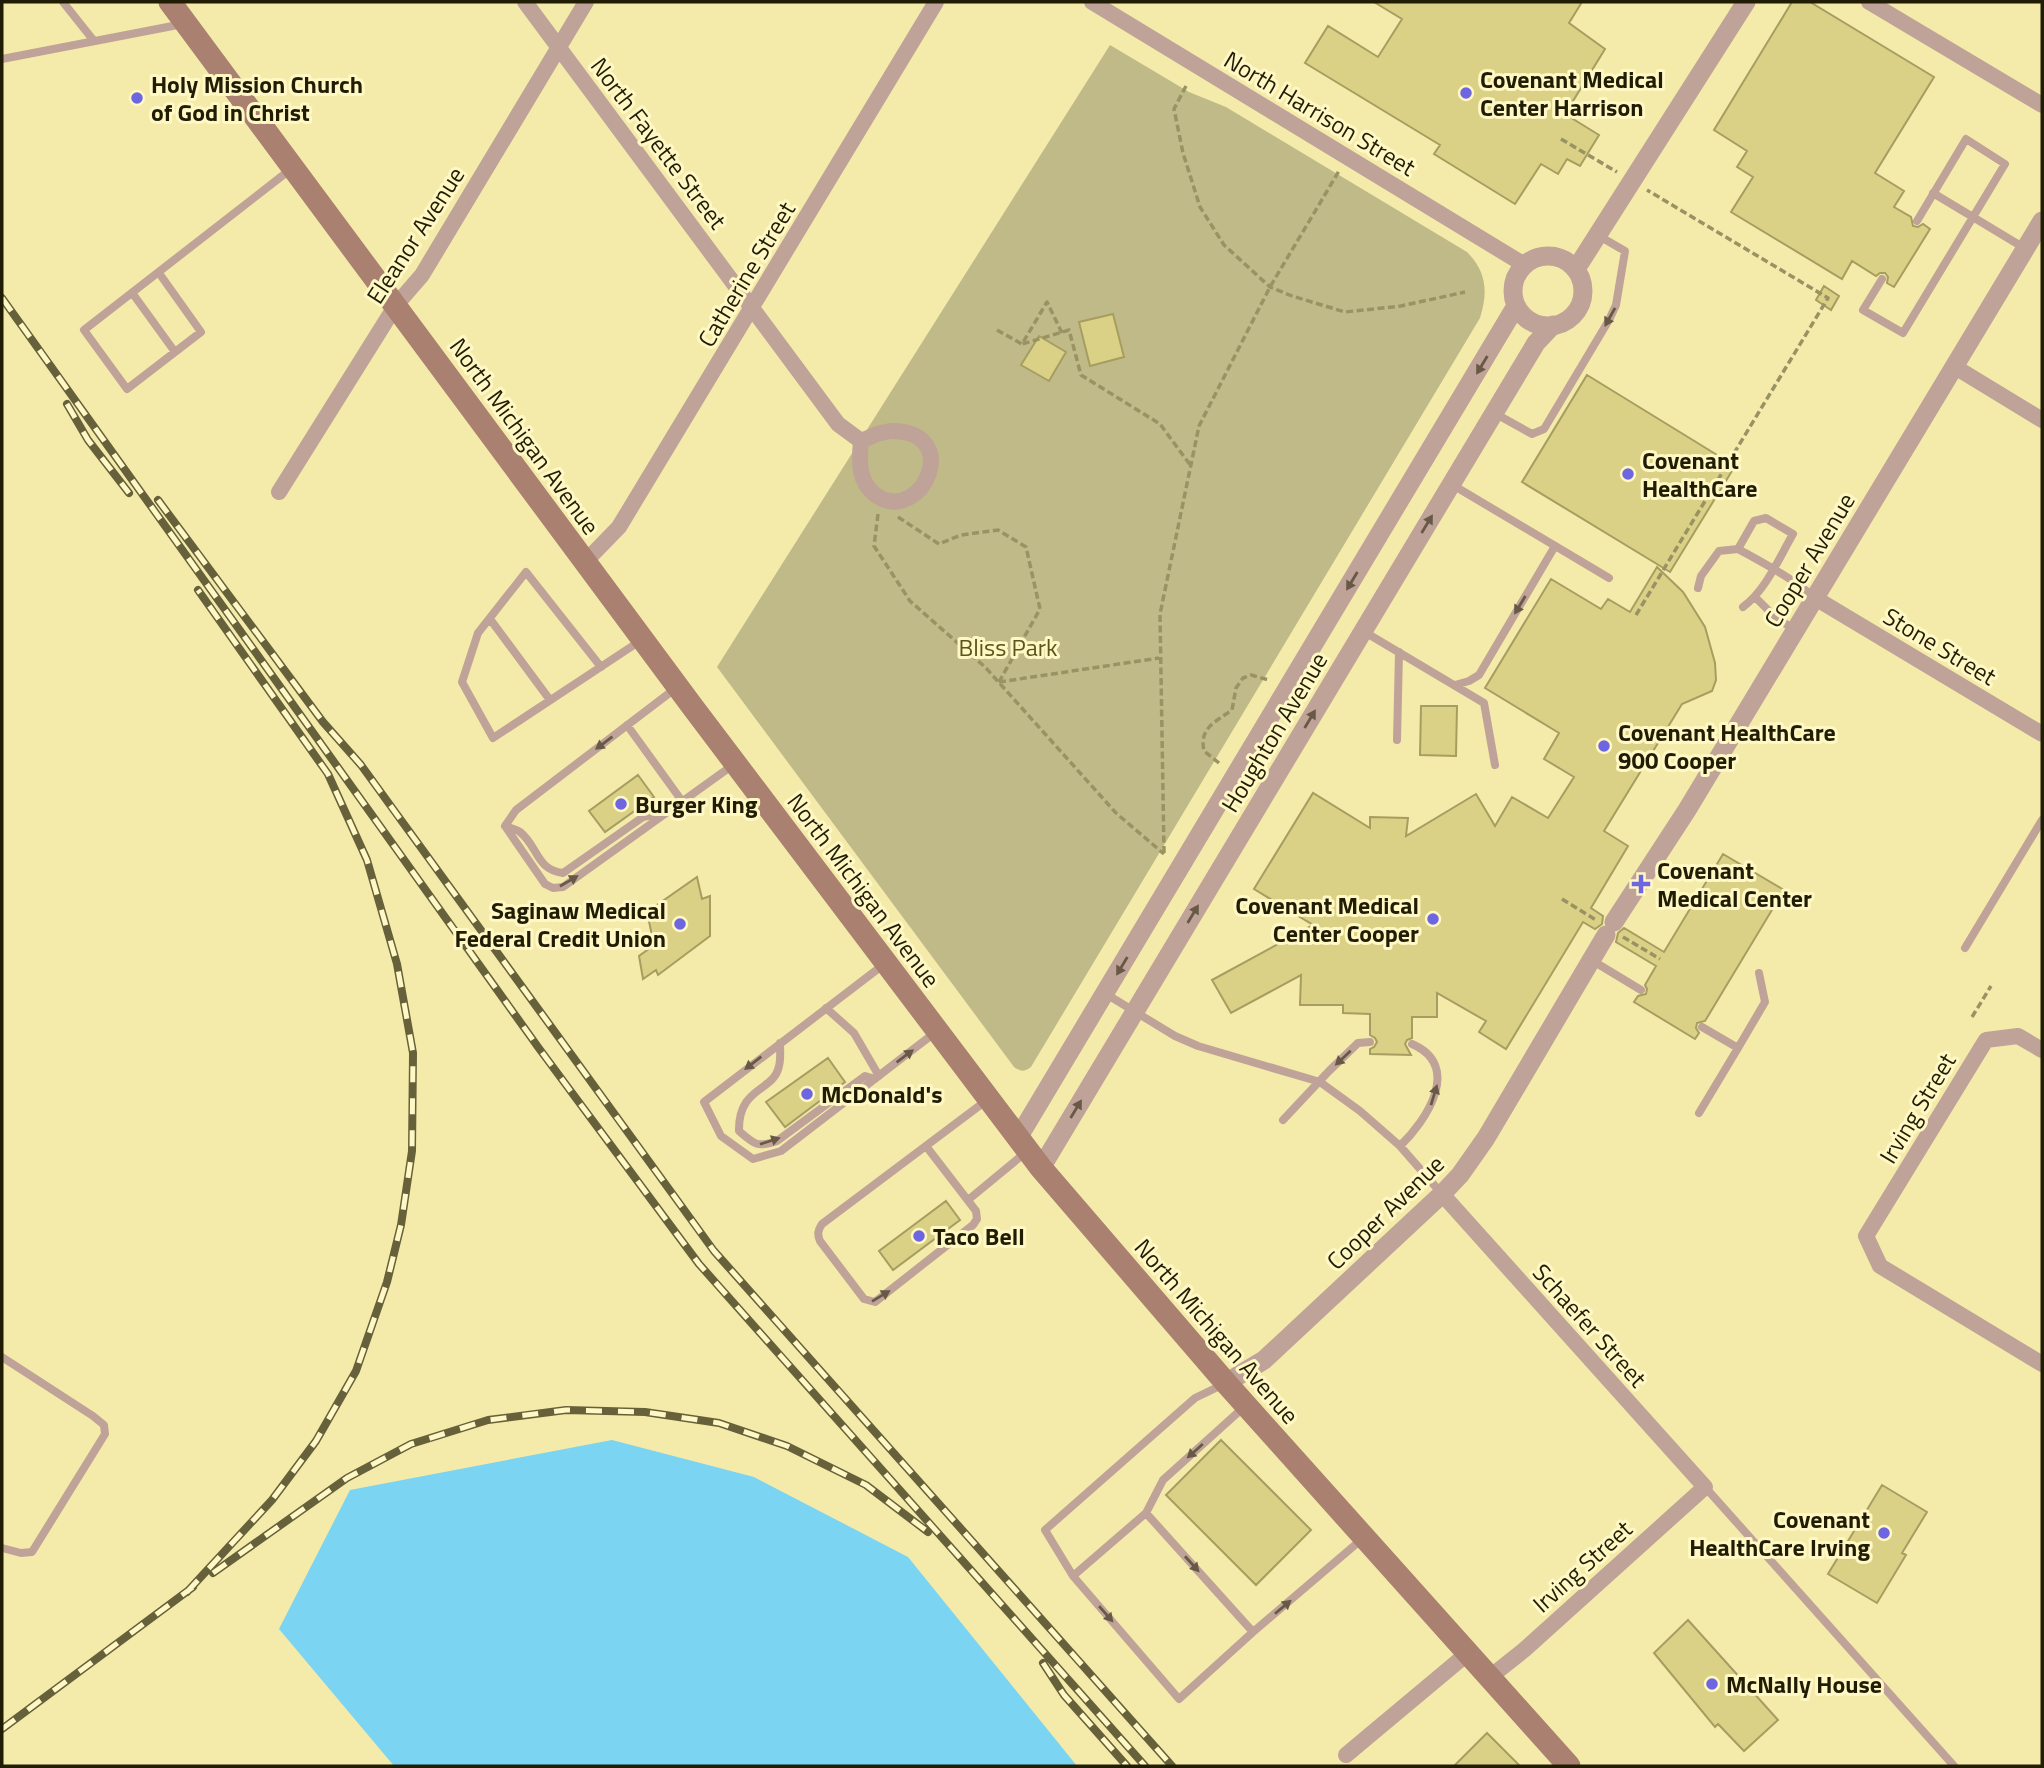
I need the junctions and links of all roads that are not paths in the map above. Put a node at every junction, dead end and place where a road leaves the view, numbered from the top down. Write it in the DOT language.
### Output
graph roads {
  1 [pos="63,2"];
  2 [pos="170,2"];
  3 [pos="525,2"];
  4 [pos="586,2"];
  5 [pos="936,2"];
  6 [pos="1092,2"];
  7 [pos="1746,2"];
  8 [pos="1869,2"];
  9 [pos="186,23"];
  10 [pos="94,41"];
  11 [pos="559,47"];
  12 [pos="2,59"];
  13 [pos="2042,105"];
  14 [pos="293,167"];
  15 [pos="1933,193"];
  16 [pos="1973,217"];
  17 [pos="1917,220"];
  18 [pos="2042,221"];
  19 [pos="1599,236"];
  20 [pos="2025,249"];
  21 [pos="1523,264"];
  22 [pos="1576,269"];
  23 [pos="159,273"];
  24 [pos="1882,279"];
  25 [pos="133,293"];
  26 [pos="396,305"];
  27 [pos="753,306"];
  28 [pos="1516,306"];
  29 [pos="1553,325"];
  30 [pos="175,352"];
  31 [pos="1955,367"];
  32 [pos="1494,413"];
  33 [pos="2042,420"];
  34 [pos="861,441"];
  35 [pos="1451,484"];
  36 [pos="279,492"];
  37 [pos="1555,546"];
  38 [pos="1738,549"];
  39 [pos="585,562"];
  40 [pos="1773,569"];
  41 [pos="1609,578"];
  42 [pos="1698,588"];
  43 [pos="1756,598"];
  44 [pos="1815,598"];
  45 [pos="1744,607"];
  46 [pos="490,618"];
  47 [pos="1796,630"];
  48 [pos="1363,632"];
  49 [pos="643,639"];
  50 [pos="1399,652"];
  51 [pos="601,667"];
  52 [pos="1455,685"];
  53 [pos="678,686"];
  54 [pos="550,700"];
  55 [pos="627,725"];
  56 [pos="2042,734"];
  57 [pos="1397,740"];
  58 [pos="736,763"];
  59 [pos="1494,765"];
  60 [pos="682,801"];
  61 [pos="668,812"];
  62 [pos="2042,820"];
  63 [pos="505,827"];
  64 [pos="1965,948"];
  65 [pos="1591,960"];
  66 [pos="886,963"];
  67 [pos="1759,973"];
  68 [pos="1641,990"];
  69 [pos="1105,993"];
  70 [pos="826,1008"];
  71 [pos="1135,1012"];
  72 [pos="1702,1027"];
  73 [pos="937,1031"];
  74 [pos="1370,1042"];
  75 [pos="780,1043"];
  76 [pos="1412,1044"];
  77 [pos="1738,1048"];
  78 [pos="2042,1050"];
  79 [pos="877,1077"];
  80 [pos="1320,1082"];
  81 [pos="989,1099"];
  82 [pos="1699,1113"];
  83 [pos="1283,1120"];
  84 [pos="926,1146"];
  85 [pos="1399,1146"];
  86 [pos="1029,1152"];
  87 [pos="1442,1194"];
  88 [pos="968,1200"];
  89 [pos="2,1357"];
  90 [pos="2042,1364"];
  91 [pos="1226,1383"];
  92 [pos="1246,1405"];
  93 [pos="1704,1487"];
  94 [pos="1146,1513"];
  95 [pos="1364,1537"];
  96 [pos="2,1548"];
  97 [pos="1073,1576"];
  98 [pos="1253,1632"];
  99 [pos="1468,1653"];
  100 [pos="1489,1677"];
  101 [pos="1346,1755"];
  102 [pos="1569,1766"];
  103 [pos="1954,1766"];
  1 -- 10 [label="lane"];
  2 -- 9 [label="main road, North Michigan Avenue"];
  3 -- 11 [label="street, North Fayette Street"];
  4 -- 11 [label="street, Eleanor Avenue"];
  5 -- 27 [label="street, Catherine Street"];
  6 -- 21 [label="street, North Harrison Street"];
  7 -- 19 [label="street"];
  8 -- 13 [label="street"];
  9 -- 10 [label="lane"];
  9 -- 14 [label="main road, North Michigan Avenue"];
  10 -- 12 [label="lane"];
  11 -- 26 [label="street, Eleanor Avenue"];
  11 -- 27 [label="street, North Fayette Street"];
  14 -- 23 [label="lane"];
  14 -- 26 [label="main road, North Michigan Avenue"];
  15 -- 16 [label="lane"];
  15 -- 16 [label="lane"];
  15 -- 17 [label="lane"];
  16 -- 20 [label="lane"];
  16 -- 24 [label="lane"];
  18 -- 20 [label="street, Cooper Avenue"];
  19 -- 22 [label="street"];
  19 -- 32 [label="lane, one-way"];
  20 -- 31 [label="street, Cooper Avenue"];
  21 -- 22 [label="street"];
  21 -- 28 [label="street"];
  22 -- 29 [label="street"];
  23 -- 25 [label="lane"];
  23 -- 30 [label="lane"];
  25 -- 30 [label="lane"];
  25 -- 30 [label="lane"];
  26 -- 36 [label="street, Eleanor Avenue"];
  26 -- 39 [label="main road, North Michigan Avenue"];
  27 -- 34 [label="street, North Fayette Street"];
  27 -- 39 [label="street, Catherine Street"];
  28 -- 29 [label="street"];
  28 -- 69 [label="street, Houghton Avenue, one-way"];
  29 -- 32 [label="street, Houghton Avenue"];
  31 -- 33 [label="street"];
  31 -- 44 [label="street, Cooper Avenue"];
  32 -- 35 [label="street, Houghton Avenue"];
  34 -- 34 [label="street"];
  35 -- 37 [label="lane"];
  48 -- 35 [label="street, Houghton Avenue, one-way"];
  37 -- 41 [label="lane"];
  37 -- 52 [label="lane, one-way"];
  38 -- 40 [label="lane"];
  38 -- 40 [label="lane"];
  38 -- 42 [label="lane"];
  39 -- 49 [label="main road, North Michigan Avenue"];
  40 -- 43 [label="lane"];
  40 -- 44 [label="lane"];
  43 -- 45 [label="lane"];
  43 -- 47 [label="lane"];
  44 -- 47 [label="street, Cooper Avenue"];
  44 -- 56 [label="street, Stone Street"];
  46 -- 51 [label="lane"];
  46 -- 54 [label="lane"];
  46 -- 54 [label="lane"];
  47 -- 65 [label="street, Cooper Avenue"];
  48 -- 50 [label="lane"];
  71 -- 48 [label="street, Houghton Avenue, one-way"];
  49 -- 51 [label="lane"];
  49 -- 53 [label="main road, North Michigan Avenue"];
  50 -- 52 [label="lane"];
  50 -- 57 [label="lane"];
  51 -- 54 [label="lane"];
  52 -- 59 [label="lane"];
  53 -- 55 [label="lane"];
  53 -- 58 [label="main road, North Michigan Avenue"];
  55 -- 60 [label="lane"];
  55 -- 63 [label="lane, one-way"];
  58 -- 60 [label="lane"];
  58 -- 66 [label="main road, North Michigan Avenue"];
  60 -- 61 [label="lane"];
  61 -- 63 [label="lane"];
  63 -- 61 [label="lane, one-way"];
  62 -- 64 [label="lane"];
  65 -- 68 [label="lane"];
  65 -- 87 [label="street, Cooper Avenue"];
  66 -- 70 [label="lane"];
  66 -- 73 [label="main road, North Michigan Avenue"];
  67 -- 77 [label="lane"];
  69 -- 71 [label="lane"];
  69 -- 86 [label="street, Houghton Avenue"];
  70 -- 75 [label="lane"];
  70 -- 79 [label="lane"];
  71 -- 80 [label="lane"];
  86 -- 71 [label="street, Houghton Avenue, one-way"];
  72 -- 77 [label="lane"];
  79 -- 73 [label="lane, one-way"];
  73 -- 81 [label="main road, North Michigan Avenue"];
  74 -- 80 [label="lane, one-way"];
  75 -- 79 [label="lane, one-way"];
  75 -- 79 [label="lane, one-way"];
  85 -- 76 [label="lane, one-way"];
  77 -- 82 [label="lane"];
  78 -- 90 [label="street, Irving Street"];
  80 -- 83 [label="lane"];
  80 -- 85 [label="lane"];
  81 -- 84 [label="lane"];
  81 -- 86 [label="main road, North Michigan Avenue"];
  84 -- 88 [label="lane"];
  84 -- 88 [label="lane, one-way"];
  85 -- 87 [label="lane"];
  86 -- 88 [label="lane"];
  86 -- 91 [label="main road, North Michigan Avenue"];
  87 -- 91 [label="street, Cooper Avenue"];
  87 -- 93 [label="street, Schaefer Street"];
  89 -- 96 [label="lane"];
  91 -- 92 [label="main road, North Michigan Avenue"];
  91 -- 97 [label="lane"];
  92 -- 94 [label="lane, one-way"];
  92 -- 95 [label="main road, North Michigan Avenue"];
  93 -- 100 [label="street, Irving Street"];
  93 -- 103 [label="lane"];
  94 -- 97 [label="lane"];
  94 -- 98 [label="lane, one-way"];
  98 -- 95 [label="lane, one-way"];
  95 -- 99 [label="main road, North Michigan Avenue"];
  97 -- 98 [label="lane, one-way"];
  99 -- 100 [label="main road, North Michigan Avenue"];
  99 -- 101 [label="street"];
  100 -- 102 [label="main road, North Michigan Avenue"];
}
